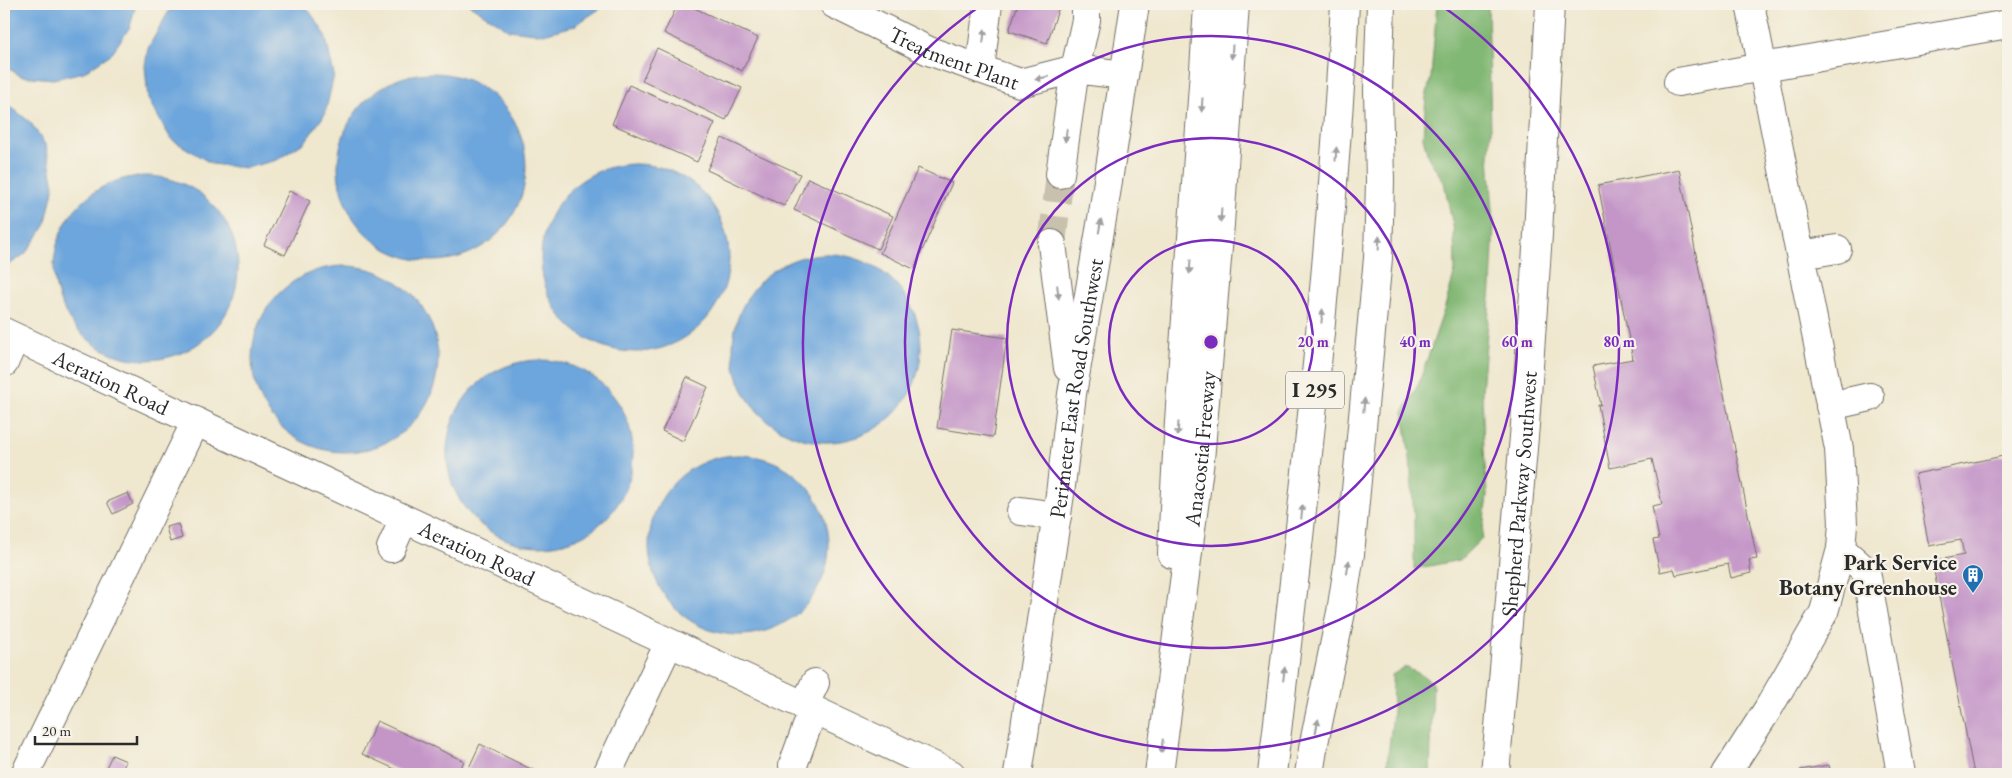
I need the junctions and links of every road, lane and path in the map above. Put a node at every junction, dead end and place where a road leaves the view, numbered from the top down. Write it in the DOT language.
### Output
graph roads {
  1 [pos="834,4"];
  2 [pos="988,4"];
  3 [pos="1086,4"];
  4 [pos="1134,4"];
  5 [pos="1208,4"];
  6 [pos="1235,4"];
  7 [pos="1345,4"];
  8 [pos="1381,4"];
  9 [pos="1550,4"];
  10 [pos="1750,4"];
  11 [pos="2008,24"];
  12 [pos="1763,66"];
  13 [pos="980,69"];
  14 [pos="1075,69"];
  15 [pos="1124,75"];
  16 [pos="1678,82"];
  17 [pos="1060,174"];
  18 [pos="1052,244"];
  19 [pos="1837,249"];
  20 [pos="1801,255"];
  21 [pos="9,335"];
  22 [pos="4,363"];
  23 [pos="1072,394"];
  24 [pos="1870,397"];
  25 [pos="1830,406"];
  26 [pos="196,421"];
  27 [pos="1021,511"];
  28 [pos="1057,516"];
  29 [pos="404,519"];
  30 [pos="391,548"];
  31 [pos="1840,549"];
  32 [pos="669,643"];
  33 [pos="810,699"];
  34 [pos="1166,718"];
  35 [pos="25,774"];
  36 [pos="607,774"];
  37 [pos="794,774"];
  38 [pos="951,774"];
  39 [pos="1018,774"];
  40 [pos="1159,774"];
  41 [pos="1272,774"];
  42 [pos="1309,774"];
  43 [pos="1495,774"];
  44 [pos="1726,774"];
  45 [pos="1901,774"];
  1 -- 13 [label="main road, Treatment Plant"];
  13 -- 2 [label="main road, one-way"];
  3 -- 14 [label="main road"];
  4 -- 15 [label="main road, Perimeter East Road Southwest"];
  5 -- 34 [label="main road, one-way"];
  6 -- 34 [label="main road, Anacostia Freeway, one-way"];
  41 -- 7 [label="main road, I 295, one-way"];
  42 -- 8 [label="main road, one-way"];
  9 -- 43 [label="main road, Shepherd Parkway Southwest"];
  10 -- 12 [label="main road"];
  11 -- 12 [label="main road"];
  12 -- 16 [label="main road"];
  12 -- 20 [label="main road"];
  14 -- 13 [label="main road, Treatment Plant, one-way"];
  14 -- 15 [label="main road"];
  14 -- 17 [label="main road, one-way"];
  23 -- 15 [label="main road, Perimeter East Road Southwest, one-way"];
  18 -- 23 [label="main road, one-way"];
  19 -- 20 [label="main road"];
  20 -- 25 [label="main road"];
  21 -- 22 [label="main road"];
  21 -- 26 [label="main road, Aeration Road"];
  23 -- 28 [label="main road, Perimeter East Road Southwest"];
  24 -- 25 [label="main road"];
  25 -- 31 [label="main road"];
  26 -- 29 [label="main road, Aeration Road"];
  26 -- 35 [label="main road"];
  27 -- 28 [label="main road"];
  28 -- 39 [label="main road, Perimeter East Road Southwest"];
  29 -- 30 [label="main road"];
  29 -- 32 [label="main road, Aeration Road"];
  31 -- 44 [label="main road"];
  31 -- 45 [label="main road"];
  32 -- 33 [label="main road, Aeration Road"];
  32 -- 36 [label="main road"];
  33 -- 37 [label="main road"];
  33 -- 38 [label="main road, Aeration Road"];
  34 -- 40 [label="main road, Anacostia Freeway, one-way"];
}
